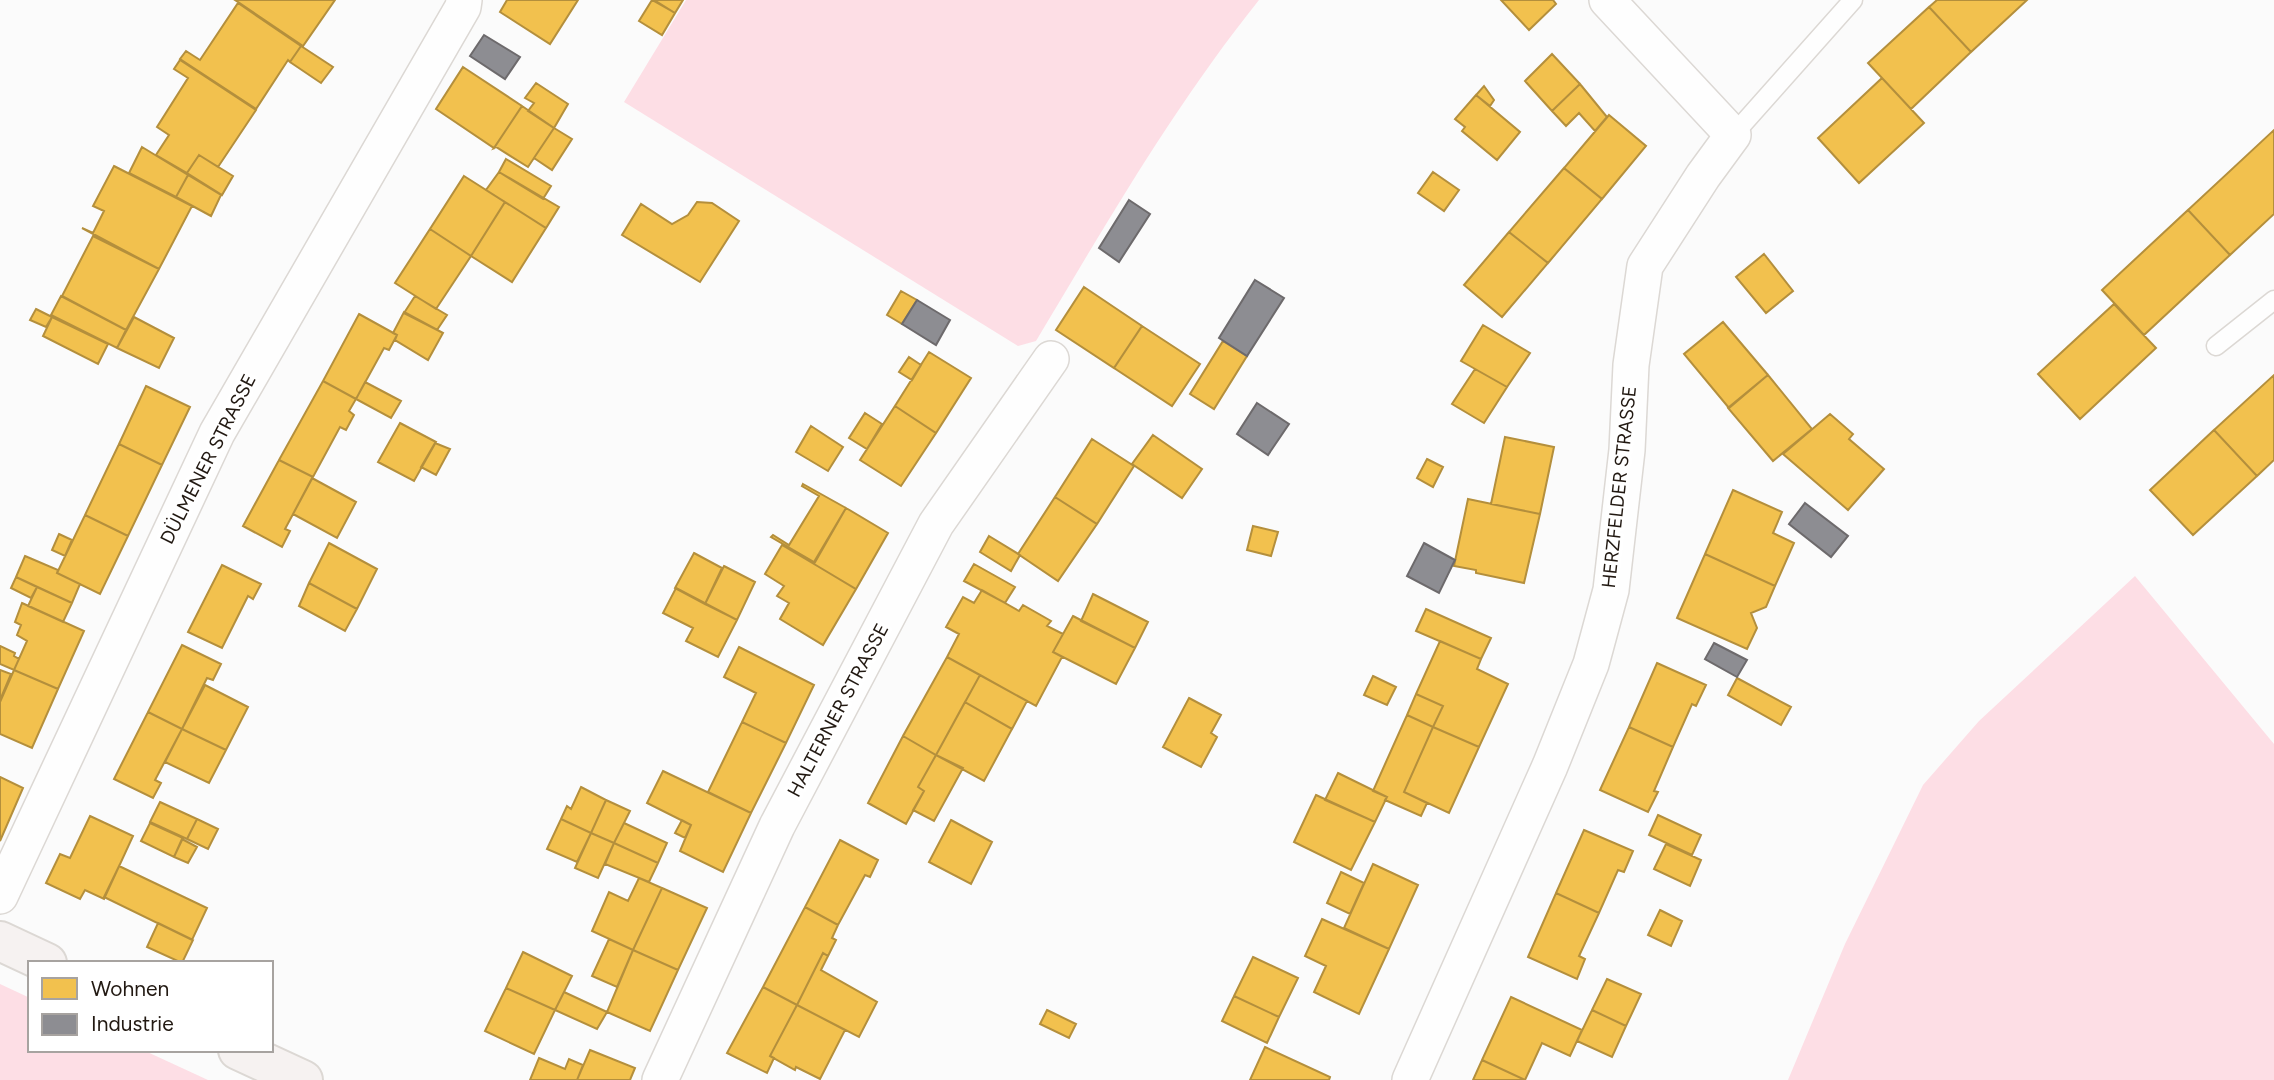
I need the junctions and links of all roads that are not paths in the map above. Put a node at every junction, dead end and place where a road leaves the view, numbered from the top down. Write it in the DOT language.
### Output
graph roads {
  1 [pos="464,0"];
  2 [pos="1607,0"];
  3 [pos="1853,0"];
  4 [pos="1733,135"];
  5 [pos="2274,300"];
  6 [pos="2216,346"];
  7 [pos="1051,359"];
  8 [pos="0,896"];
  9 [pos="0,941"];
  10 [pos="43,961"];
  11 [pos="242,1052"];
  12 [pos="303,1080"];
  13 [pos="660,1080"];
  14 [pos="1410,1080"];
  1 -- 8 [label="street, DÜLMENER STRASSE"];
  2 -- 4 [label="street"];
  3 -- 4 [label="lane"];
  4 -- 14 [label="street, HERZFELDER STRASSE"];
  5 -- 6 [label="lane"];
  7 -- 13 [label="street, HALTERNER STRASSE"];
  9 -- 10 [label="street"];
  11 -- 12 [label="street"];
}
